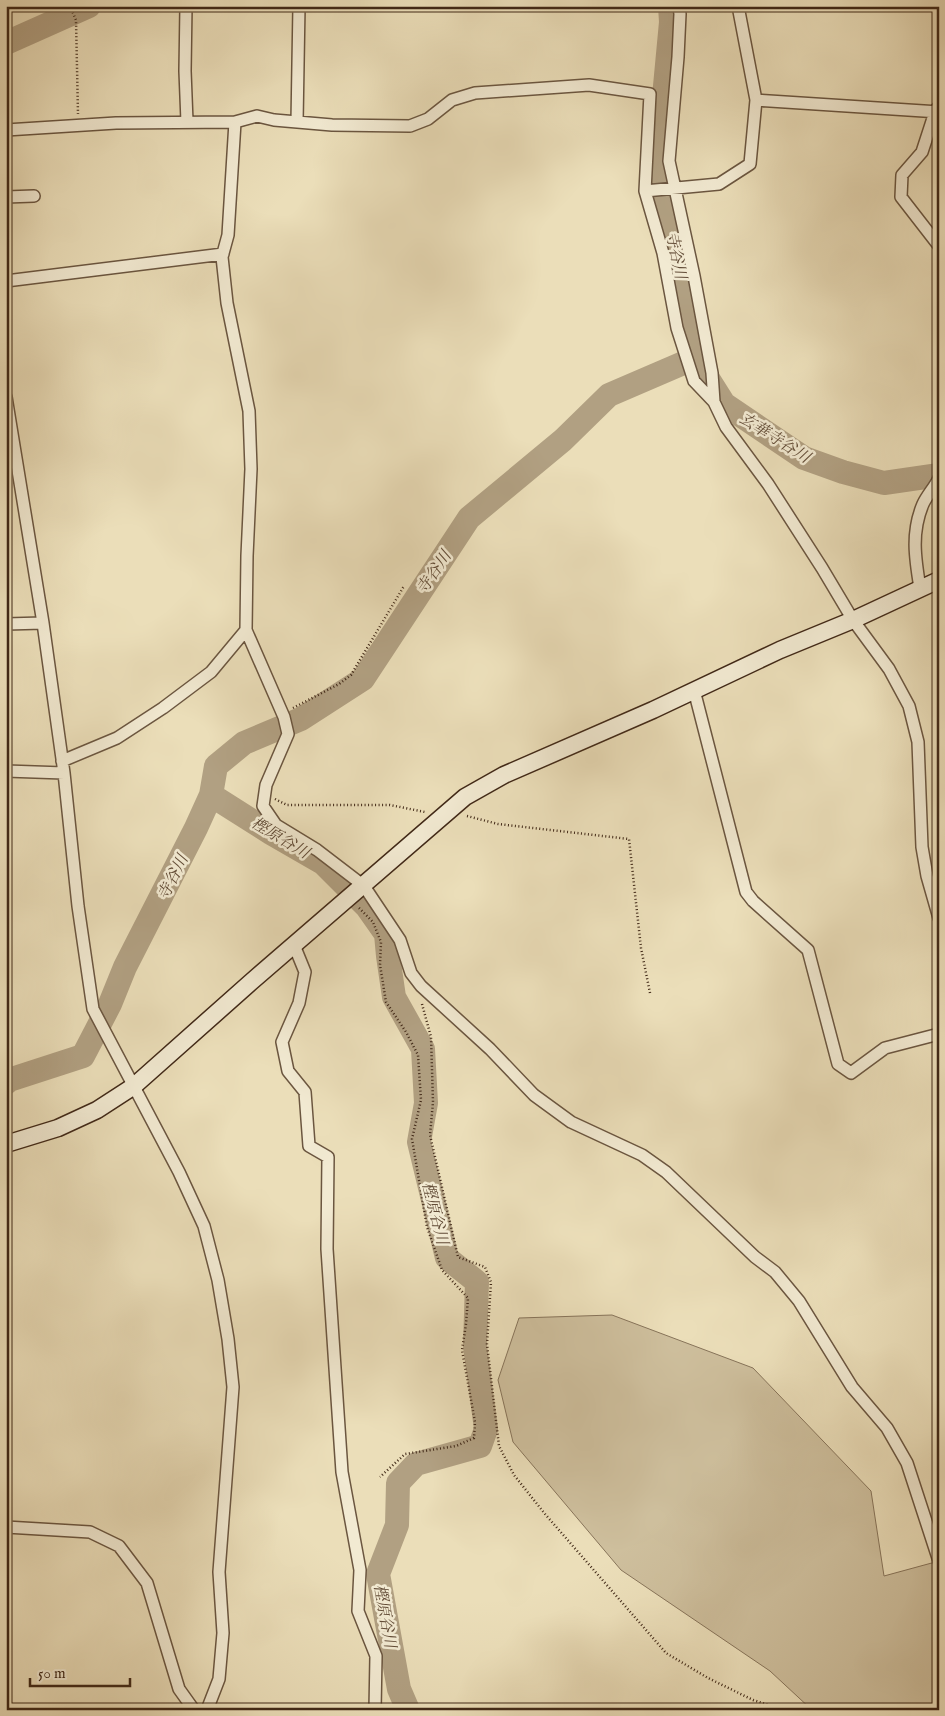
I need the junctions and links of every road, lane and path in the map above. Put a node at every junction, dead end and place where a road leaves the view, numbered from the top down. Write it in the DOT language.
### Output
graph roads {
  1 [pos="70,6"];
  2 [pos="186,6"];
  3 [pos="299,6"];
  4 [pos="679,6"];
  5 [pos="738,6"];
  6 [pos="756,100"];
  7 [pos="937,110"];
  8 [pos="187,122"];
  9 [pos="235,122"];
  10 [pos="297,122"];
  11 [pos="78,125"];
  12 [pos="6,130"];
  13 [pos="675,188"];
  14 [pos="645,191"];
  15 [pos="34,196"];
  16 [pos="6,197"];
  17 [pos="939,228"];
  18 [pos="926,230"];
  19 [pos="939,246"];
  20 [pos="223,254"];
  21 [pos="6,280"];
  22 [pos="6,397"];
  23 [pos="714,402"];
  24 [pos="938,479"];
  25 [pos="939,580"];
  26 [pos="404,586"];
  27 [pos="920,588"];
  28 [pos="853,620"];
  29 [pos="43,623"];
  30 [pos="6,624"];
  31 [pos="246,630"];
  32 [pos="694,690"];
  33 [pos="283,715"];
  34 [pos="62,761"];
  35 [pos="6,772"];
  36 [pos="64,773"];
  37 [pos="264,795"];
  38 [pos="445,813"];
  39 [pos="364,886"];
  40 [pos="349,898"];
  41 [pos="939,918"];
  42 [pos="294,945"];
  43 [pos="650,993"];
  44 [pos="421,1002"];
  45 [pos="939,1034"];
  46 [pos="134,1086"];
  47 [pos="6,1144"];
  48 [pos="380,1477"];
  49 [pos="6,1527"];
  50 [pos="939,1561"];
  51 [pos="194,1710"];
  52 [pos="207,1710"];
  53 [pos="375,1710"];
  54 [pos="776,1710"];
  1 -- 11 [label="path"];
  2 -- 8 [label="street"];
  3 -- 10 [label="street"];
  4 -- 13 [label="street"];
  5 -- 6 [label="street"];
  6 -- 7 [label="street"];
  6 -- 13 [label="street"];
  7 -- 18 [label="street"];
  8 -- 9 [label="street"];
  8 -- 11 [label="street"];
  9 -- 10 [label="street"];
  9 -- 20 [label="street"];
  10 -- 14 [label="street"];
  11 -- 12 [label="street"];
  13 -- 14 [label="street"];
  13 -- 23 [label="street"];
  14 -- 23 [label="street"];
  15 -- 16 [label="street"];
  17 -- 18 [label="street"];
  18 -- 19 [label="street"];
  20 -- 21 [label="street"];
  20 -- 31 [label="street"];
  22 -- 29 [label="street"];
  23 -- 28 [label="street"];
  24 -- 27 [label="street"];
  25 -- 27 [label="street"];
  26 -- 33 [label="path"];
  27 -- 28 [label="street"];
  28 -- 32 [label="street"];
  28 -- 41 [label="street"];
  29 -- 30 [label="street"];
  29 -- 34 [label="street"];
  31 -- 33 [label="street"];
  31 -- 34 [label="street"];
  32 -- 38 [label="street"];
  32 -- 45 [label="street"];
  33 -- 37 [label="street"];
  34 -- 36 [label="street"];
  35 -- 36 [label="street"];
  36 -- 46 [label="street"];
  37 -- 38 [label="path"];
  37 -- 39 [label="street"];
  38 -- 39 [label="street"];
  38 -- 43 [label="path"];
  39 -- 40 [label="street"];
  39 -- 50 [label="street"];
  40 -- 42 [label="street"];
  40 -- 48 [label="path"];
  42 -- 46 [label="street"];
  42 -- 53 [label="street"];
  44 -- 54 [label="path"];
  46 -- 47 [label="street"];
  46 -- 52 [label="street"];
  49 -- 51 [label="street"];
}
